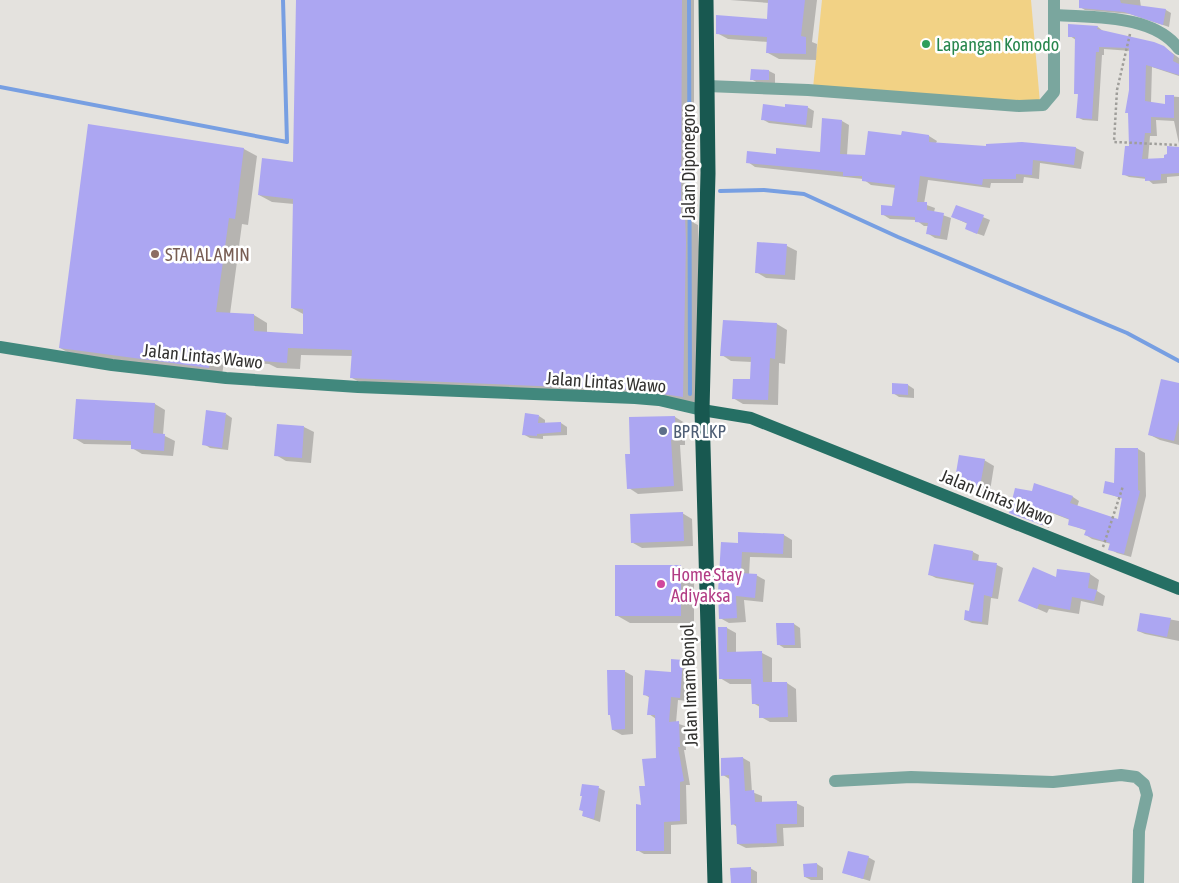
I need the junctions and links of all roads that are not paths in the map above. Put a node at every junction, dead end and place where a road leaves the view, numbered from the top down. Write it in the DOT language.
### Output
graph roads {
  1 [pos="706,0"];
  2 [pos="1054,0"];
  3 [pos="1055,15"];
  4 [pos="1179,50"];
  5 [pos="707,86"];
  6 [pos="0,347"];
  7 [pos="702,410"];
  8 [pos="1179,589"];
  9 [pos="836,781"];
  10 [pos="715,883"];
  11 [pos="1138,883"];
  1 -- 5 [label="highway, Jalan Diponegoro"];
  2 -- 3 [label="street"];
  3 -- 4 [label="street"];
  3 -- 5 [label="street"];
  5 -- 7 [label="highway, Jalan Diponegoro"];
  6 -- 7 [label="street, Jalan Lintas Wawo"];
  7 -- 8 [label="main road, Jalan Lintas Wawo"];
  7 -- 10 [label="highway, Jalan Imam Bonjol"];
  9 -- 11 [label="street"];
}
